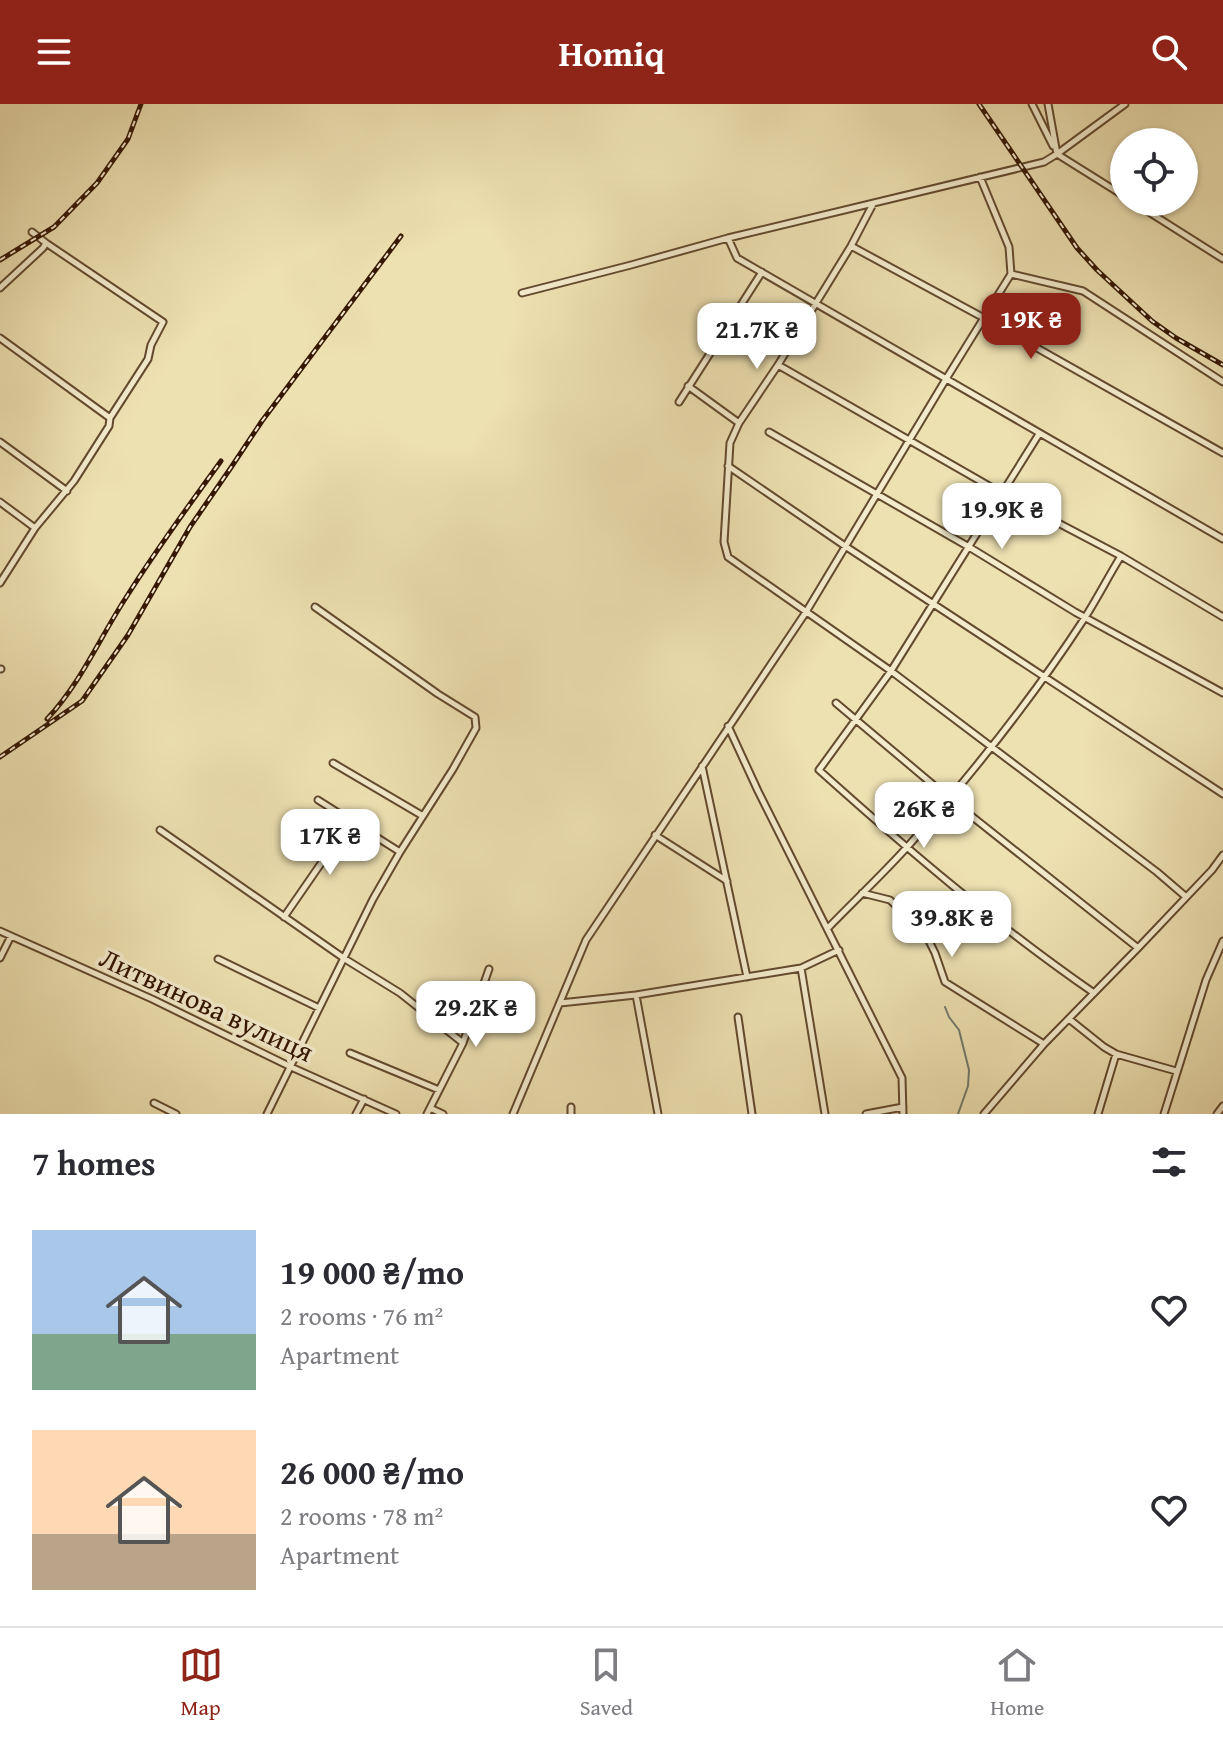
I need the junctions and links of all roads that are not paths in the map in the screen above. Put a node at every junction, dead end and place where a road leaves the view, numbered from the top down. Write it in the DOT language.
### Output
graph roads {
  1 [pos="1032,104"];
  2 [pos="1048,104"];
  3 [pos="1125,104"];
  4 [pos="1057,154"];
  5 [pos="980,177"];
  6 [pos="1110,187"];
  7 [pos="873,204"];
  8 [pos="1155,216"];
  9 [pos="32,232"];
  10 [pos="728,238"];
  11 [pos="46,243"];
  12 [pos="851,246"];
  13 [pos="1223,259"];
  14 [pos="762,272"];
  15 [pos="1011,274"];
  16 [pos="0,288"];
  17 [pos="522,293"];
  18 [pos="816,303"];
  19 [pos="984,318"];
  20 [pos="0,338"];
  21 [pos="778,365"];
  22 [pos="946,379"];
  23 [pos="1223,382"];
  24 [pos="688,386"];
  25 [pos="679,402"];
  26 [pos="110,418"];
  27 [pos="739,423"];
  28 [pos="769,432"];
  29 [pos="1039,434"];
  30 [pos="909,441"];
  31 [pos="0,442"];
  32 [pos="1223,453"];
  33 [pos="728,466"];
  34 [pos="67,491"];
  35 [pos="1003,494"];
  36 [pos="876,495"];
  37 [pos="0,502"];
  38 [pos="35,528"];
  39 [pos="1223,539"];
  40 [pos="845,546"];
  41 [pos="969,547"];
  42 [pos="1121,556"];
  43 [pos="0,583"];
  44 [pos="933,604"];
  45 [pos="315,607"];
  46 [pos="806,612"];
  47 [pos="1086,617"];
  48 [pos="1223,617"];
  49 [pos="891,671"];
  50 [pos="1045,676"];
  51 [pos="1223,693"];
  52 [pos="836,703"];
  53 [pos="856,719"];
  54 [pos="728,726"];
  55 [pos="991,747"];
  56 [pos="333,763"];
  57 [pos="702,765"];
  58 [pos="1223,794"];
  59 [pos="950,799"];
  60 [pos="318,800"];
  61 [pos="423,816"];
  62 [pos="351,820"];
  63 [pos="160,830"];
  64 [pos="655,835"];
  65 [pos="906,848"];
  66 [pos="400,852"];
  67 [pos="1223,855"];
  68 [pos="727,881"];
  69 [pos="862,893"];
  70 [pos="1185,896"];
  71 [pos="284,917"];
  72 [pos="828,928"];
  73 [pos="0,931"];
  74 [pos="11,936"];
  75 [pos="1223,941"];
  76 [pos="1138,948"];
  77 [pos="839,950"];
  78 [pos="0,958"];
  79 [pos="218,959"];
  80 [pos="345,959"];
  81 [pos="801,968"];
  82 [pos="489,969"];
  83 [pos="747,977"];
  84 [pos="1094,993"];
  85 [pos="636,995"];
  86 [pos="560,1003"];
  87 [pos="319,1008"];
  88 [pos="738,1017"];
  89 [pos="1069,1019"];
  90 [pos="463,1043"];
  91 [pos="1044,1044"];
  92 [pos="350,1053"];
  93 [pos="1116,1054"];
  94 [pos="291,1067"];
  95 [pos="1176,1071"];
  96 [pos="439,1090"];
  97 [pos="364,1099"];
  98 [pos="154,1103"];
  99 [pos="1223,1106"];
  100 [pos="903,1110"];
  101 [pos="429,1111"];
  102 [pos="176,1114"];
  103 [pos="267,1114"];
  104 [pos="356,1114"];
  105 [pos="396,1114"];
  106 [pos="443,1114"];
  107 [pos="513,1114"];
  108 [pos="658,1114"];
  109 [pos="752,1114"];
  110 [pos="825,1114"];
  111 [pos="866,1114"];
  112 [pos="984,1114"];
  113 [pos="1098,1114"];
  114 [pos="1164,1114"];
  115 [pos="1217,1114"];
  1 -- 4 [label="street"];
  2 -- 4 [label="street"];
  3 -- 4 [label="street"];
  4 -- 5 [label="street"];
  4 -- 6 [label="street"];
  5 -- 7 [label="street"];
  5 -- 15 [label="street"];
  7 -- 10 [label="street"];
  7 -- 12 [label="street"];
  8 -- 13 [label="street"];
  9 -- 11 [label="street"];
  10 -- 14 [label="street"];
  10 -- 17 [label="street"];
  11 -- 16 [label="street"];
  11 -- 26 [label="street"];
  12 -- 18 [label="street"];
  12 -- 19 [label="street"];
  14 -- 18 [label="street"];
  14 -- 24 [label="street"];
  15 -- 19 [label="street"];
  15 -- 23 [label="street"];
  18 -- 21 [label="street"];
  18 -- 22 [label="street"];
  19 -- 22 [label="street"];
  19 -- 32 [label="street"];
  20 -- 26 [label="street"];
  21 -- 27 [label="street"];
  21 -- 30 [label="street"];
  22 -- 29 [label="street"];
  22 -- 30 [label="street"];
  24 -- 25 [label="street"];
  24 -- 27 [label="street"];
  26 -- 34 [label="street"];
  27 -- 33 [label="street"];
  28 -- 36 [label="street"];
  29 -- 35 [label="street"];
  29 -- 39 [label="street"];
  30 -- 35 [label="street"];
  30 -- 36 [label="street"];
  31 -- 34 [label="street"];
  33 -- 40 [label="street"];
  33 -- 46 [label="street"];
  34 -- 38 [label="street"];
  35 -- 41 [label="street"];
  35 -- 42 [label="street"];
  36 -- 40 [label="street"];
  36 -- 41 [label="street"];
  37 -- 38 [label="street"];
  38 -- 43 [label="street"];
  40 -- 44 [label="street"];
  40 -- 46 [label="street"];
  41 -- 44 [label="street"];
  41 -- 47 [label="street"];
  42 -- 47 [label="street"];
  42 -- 48 [label="street"];
  44 -- 49 [label="street"];
  44 -- 50 [label="street"];
  45 -- 61 [label="street"];
  46 -- 49 [label="street"];
  46 -- 54 [label="street"];
  47 -- 50 [label="street"];
  47 -- 51 [label="street"];
  49 -- 53 [label="street"];
  49 -- 55 [label="street"];
  50 -- 55 [label="street"];
  50 -- 58 [label="street"];
  52 -- 53 [label="street"];
  53 -- 59 [label="street"];
  53 -- 65 [label="street"];
  54 -- 57 [label="street"];
  54 -- 72 [label="street"];
  55 -- 59 [label="street"];
  55 -- 70 [label="street"];
  56 -- 61 [label="street"];
  57 -- 64 [label="street"];
  57 -- 68 [label="street"];
  59 -- 65 [label="street"];
  59 -- 76 [label="street"];
  60 -- 62 [label="street"];
  61 -- 66 [label="street"];
  62 -- 66 [label="street"];
  62 -- 71 [label="street"];
  63 -- 71 [label="street"];
  64 -- 68 [label="street"];
  64 -- 86 [label="street"];
  65 -- 69 [label="street"];
  65 -- 84 [label="street"];
  66 -- 80 [label="street"];
  67 -- 70 [label="street"];
  68 -- 83 [label="street"];
  69 -- 72 [label="street"];
  69 -- 91 [label="street"];
  70 -- 76 [label="street"];
  71 -- 80 [label="street"];
  72 -- 77 [label="street"];
  73 -- 74 [label="street, Литвинова вулиця"];
  74 -- 78 [label="street"];
  74 -- 94 [label="street, Литвинова вулиця"];
  75 -- 95 [label="street"];
  76 -- 84 [label="street"];
  77 -- 81 [label="street"];
  77 -- 100 [label="street"];
  79 -- 87 [label="street"];
  80 -- 87 [label="street"];
  80 -- 90 [label="street"];
  81 -- 83 [label="street"];
  81 -- 110 [label="street"];
  82 -- 90 [label="street"];
  83 -- 85 [label="street"];
  84 -- 89 [label="street"];
  85 -- 86 [label="street"];
  85 -- 108 [label="street"];
  86 -- 107 [label="street"];
  87 -- 94 [label="street"];
  88 -- 109 [label="street"];
  89 -- 91 [label="street"];
  89 -- 93 [label="street"];
  90 -- 96 [label="street"];
  91 -- 112 [label="street"];
  92 -- 96 [label="street"];
  93 -- 95 [label="street"];
  93 -- 113 [label="street"];
  94 -- 97 [label="street, Литвинова вулиця"];
  94 -- 103 [label="street"];
  95 -- 114 [label="street"];
  96 -- 101 [label="street"];
  97 -- 104 [label="street"];
  97 -- 105 [label="street, Литвинова вулиця"];
  98 -- 102 [label="street"];
  99 -- 115 [label="street"];
  100 -- 111 [label="street"];
  101 -- 106 [label="street"];
}
